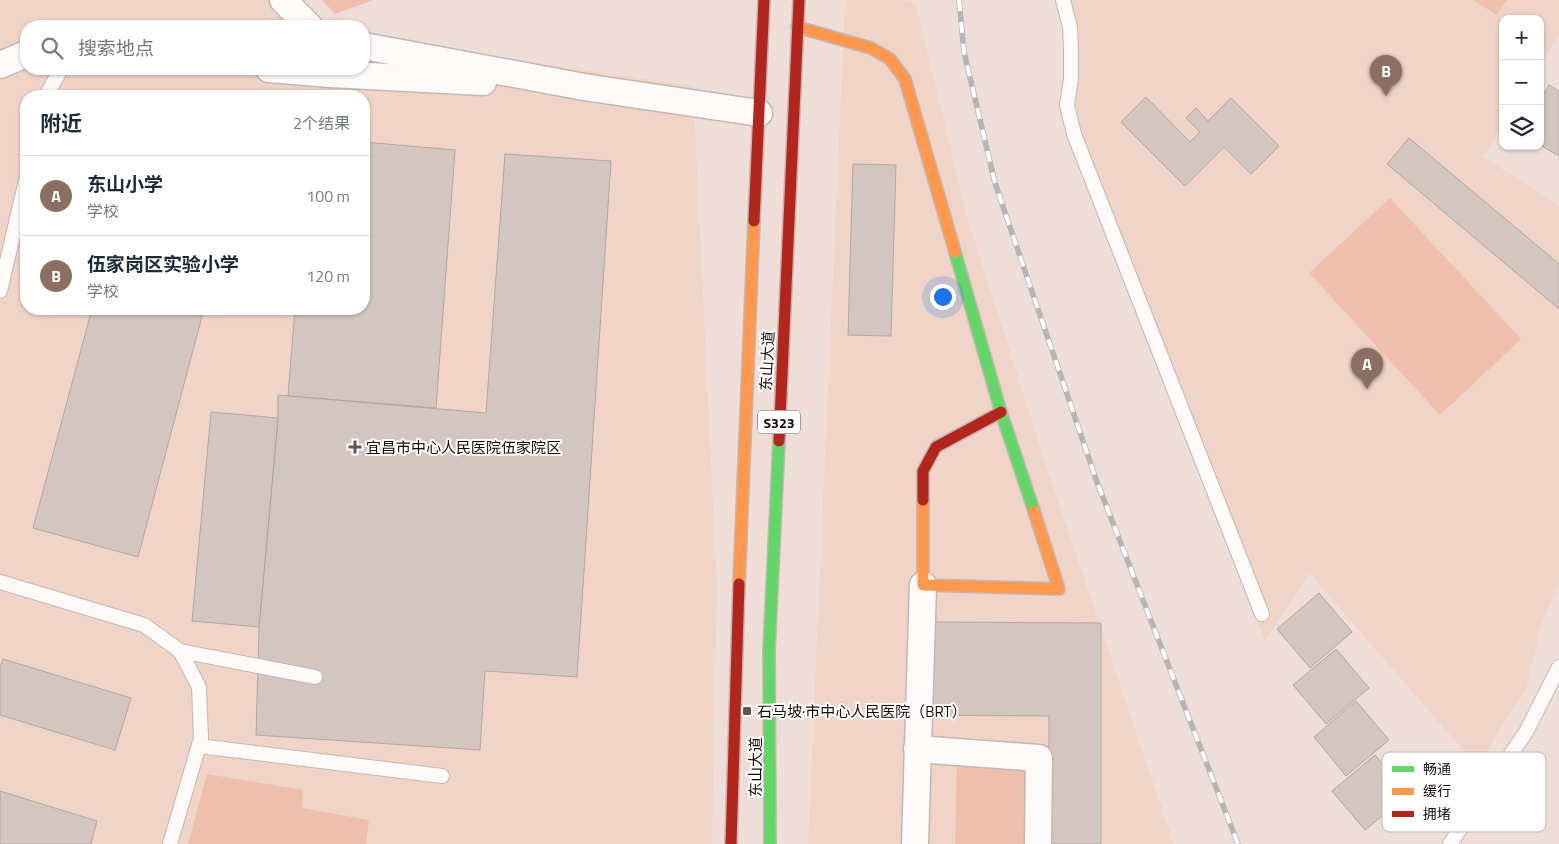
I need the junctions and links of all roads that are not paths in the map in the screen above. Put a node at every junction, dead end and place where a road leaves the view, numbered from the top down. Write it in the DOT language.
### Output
graph roads {
  1 [pos="283,0"];
  2 [pos="764,0"];
  3 [pos="799,0"];
  4 [pos="1063,0"];
  5 [pos="753,6"];
  6 [pos="763,18"];
  7 [pos="303,20"];
  8 [pos="797,27"];
  9 [pos="370,47"];
  10 [pos="20,57"];
  11 [pos="0,66"];
  12 [pos="58,75"];
  13 [pos="350,75"];
  14 [pos="584,87"];
  15 [pos="49,90"];
  16 [pos="759,113"];
  17 [pos="20,206"];
  18 [pos="0,291"];
  19 [pos="1001,412"];
  20 [pos="0,582"];
  21 [pos="923,585"];
  22 [pos="1262,614"];
  23 [pos="180,651"];
  24 [pos="1559,667"];
  25 [pos="316,677"];
  26 [pos="199,746"];
  27 [pos="917,749"];
  28 [pos="1512,752"];
  29 [pos="442,776"];
  30 [pos="1458,832"];
  31 [pos="170,844"];
  32 [pos="731,844"];
  33 [pos="770,844"];
  34 [pos="915,844"];
  35 [pos="1038,844"];
  36 [pos="1450,844"];
  1 -- 7 [label="street"];
  2 -- 6 [label="main road, 东山大道 / S323"];
  3 -- 8 [label="main road, 东山大道 / S323"];
  4 -- 22 [label="lane"];
  5 -- 6 [label="main road"];
  6 -- 16 [label="main road, 东山大道 / S323"];
  8 -- 19 [label="main road"];
  8 -- 33 [label="main road, 东山大道 / S323"];
  9 -- 14 [label="street"];
  10 -- 11 [label="street"];
  12 -- 15 [label="lane"];
  13 -- 14 [label="street"];
  14 -- 16 [label="street"];
  16 -- 32 [label="main road, 东山大道 / S323"];
  17 -- 18 [label="lane"];
  19 -- 21 [label="main road"];
  19 -- 21 [label="main road"];
  20 -- 23 [label="lane"];
  21 -- 27 [label="street"];
  23 -- 25 [label="lane"];
  23 -- 26 [label="lane"];
  24 -- 28 [label="lane"];
  26 -- 29 [label="lane"];
  26 -- 31 [label="lane"];
  27 -- 34 [label="street"];
  27 -- 35 [label="street"];
  30 -- 36 [label="lane"];
}
